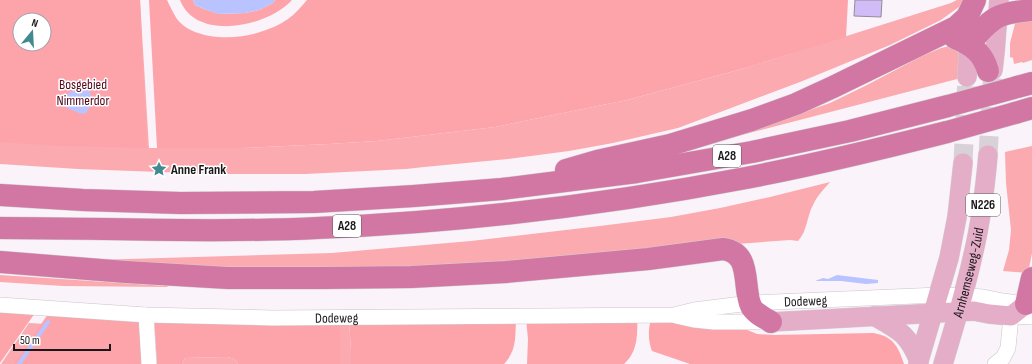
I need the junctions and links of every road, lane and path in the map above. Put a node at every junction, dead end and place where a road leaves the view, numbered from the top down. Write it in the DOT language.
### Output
graph roads {
  1 [pos="975,0"];
  2 [pos="980,0"];
  3 [pos="1019,0"];
  4 [pos="1032,6"];
  5 [pos="998,9"];
  6 [pos="1032,10"];
  7 [pos="944,34"];
  8 [pos="969,44"];
  9 [pos="991,70"];
  10 [pos="967,76"];
  11 [pos="1024,85"];
  12 [pos="1024,111"];
  13 [pos="988,155"];
  14 [pos="963,162"];
  15 [pos="502,189"];
  16 [pos="0,195"];
  17 [pos="0,223"];
  18 [pos="0,228"];
  19 [pos="88,228"];
  20 [pos="0,262"];
  21 [pos="1032,278"];
  22 [pos="939,295"];
  23 [pos="750,303"];
  24 [pos="961,304"];
  25 [pos="0,305"];
  26 [pos="1021,308"];
  27 [pos="934,313"];
  28 [pos="146,315"];
  29 [pos="674,315"];
  30 [pos="874,316"];
  31 [pos="771,322"];
  32 [pos="919,362"];
  33 [pos="149,364"];
  34 [pos="943,364"];
  35 [pos="995,364"];
  1 -- 7 [label="highway, A28"];
  2 -- 8 [label="main road"];
  3 -- 4 [label="highway"];
  5 -- 6 [label="highway"];
  5 -- 8 [label="highway"];
  5 -- 9 [label="main road"];
  7 -- 8 [label="highway"];
  7 -- 15 [label="highway, A28"];
  8 -- 9 [label="highway"];
  8 -- 10 [label="main road"];
  11 -- 15 [label="highway, A28, bridge"];
  12 -- 19 [label="highway, A28, bridge"];
  13 -- 24 [label="main road, Arnhemseweg-Zuid / N226"];
  14 -- 22 [label="main road, Arnhemseweg-Zuid / N226"];
  15 -- 16 [label="highway, A28"];
  17 -- 19 [label="highway, A28"];
  18 -- 19 [label="highway, A28"];
  20 -- 23 [label="highway"];
  21 -- 26 [label="highway"];
  22 -- 23 [label="street, Dodeweg"];
  22 -- 24 [label="street, Dodeweg"];
  22 -- 27 [label="main road, Arnhemseweg-Zuid / N226"];
  23 -- 29 [label="street, Dodeweg"];
  23 -- 31 [label="highway"];
  24 -- 26 [label="main road, Dodeweg"];
  24 -- 27 [label="main road, Dodeweg"];
  24 -- 34 [label="main road, Arnhemseweg-Zuid / N226"];
  25 -- 28 [label="street, Dodeweg"];
  26 -- 35 [label="street"];
  27 -- 30 [label="main road, Dodeweg"];
  27 -- 32 [label="main road, Arnhemseweg-Zuid / N226"];
  28 -- 29 [label="street, Dodeweg"];
  28 -- 33 [label="street"];
  29 -- 31 [label="street, Dodeweg"];
  30 -- 31 [label="main road, Dodeweg"];
  30 -- 32 [label="main road"];
}
